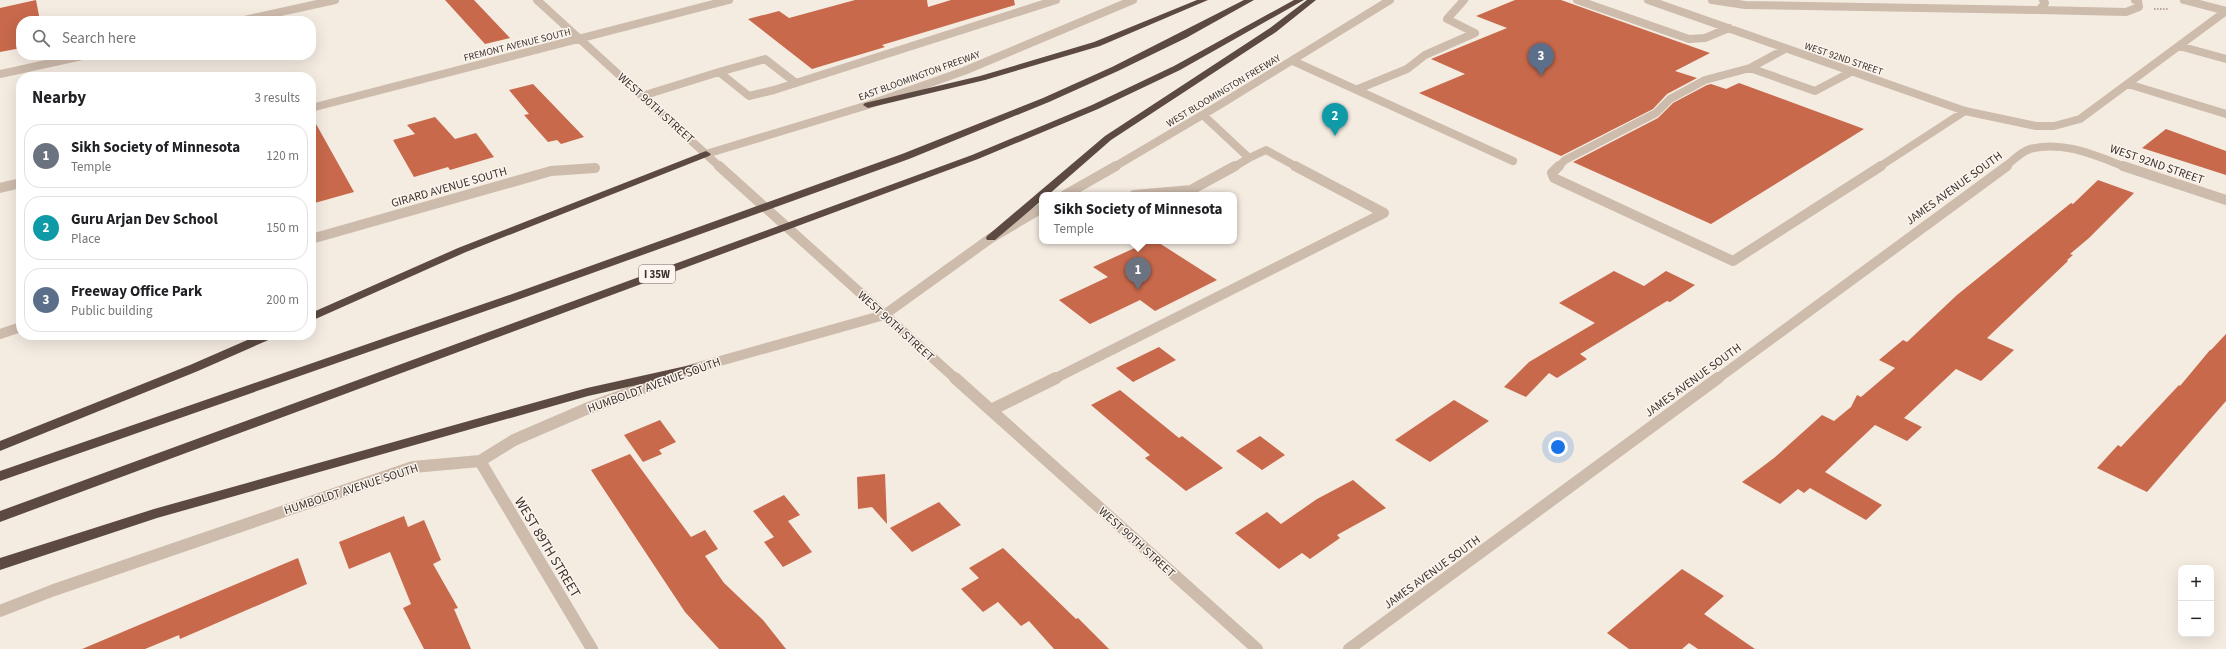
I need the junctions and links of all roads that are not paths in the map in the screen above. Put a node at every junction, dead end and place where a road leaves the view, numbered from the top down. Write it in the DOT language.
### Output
graph roads {
  1 [pos="335,0"];
  2 [pos="537,0"];
  3 [pos="729,0"];
  4 [pos="1056,0"];
  5 [pos="1134,0"];
  6 [pos="1204,0"];
  7 [pos="1250,0"];
  8 [pos="1300,0"];
  9 [pos="1312,0"];
  10 [pos="1390,0"];
  11 [pos="1464,0"];
  12 [pos="1577,0"];
  13 [pos="1648,0"];
  14 [pos="1712,0"];
  15 [pos="1797,0"];
  16 [pos="2135,0"];
  17 [pos="2184,0"];
  18 [pos="2046,1"];
  19 [pos="1817,7"];
  20 [pos="2038,10"];
  21 [pos="2226,11"];
  22 [pos="263,16"];
  23 [pos="1729,28"];
  24 [pos="579,39"];
  25 [pos="2180,46"];
  26 [pos="1785,49"];
  27 [pos="2226,58"];
  28 [pos="64,60"];
  29 [pos="1293,61"];
  30 [pos="1750,68"];
  31 [pos="719,72"];
  32 [pos="1851,72"];
  33 [pos="0,74"];
  34 [pos="796,83"];
  35 [pos="2128,84"];
  36 [pos="1358,89"];
  37 [pos="642,96"];
  38 [pos="868,105"];
  39 [pos="316,107"];
  40 [pos="1965,111"];
  41 [pos="2226,114"];
  42 [pos="1203,115"];
  43 [pos="2057,146"];
  44 [pos="706,154"];
  45 [pos="1249,158"];
  46 [pos="1513,161"];
  47 [pos="595,168"];
  48 [pos="16,184"];
  49 [pos="0,188"];
  50 [pos="1045,192"];
  51 [pos="1070,192"];
  52 [pos="1168,192"];
  53 [pos="1039,197"];
  54 [pos="2226,200"];
  55 [pos="1039,210"];
  56 [pos="316,238"];
  57 [pos="991,238"];
  58 [pos="316,314"];
  59 [pos="884,315"];
  60 [pos="16,329"];
  61 [pos="0,334"];
  62 [pos="258,340"];
  63 [pos="695,368"];
  64 [pos="991,410"];
  65 [pos="0,446"];
  66 [pos="480,461"];
  67 [pos="0,476"];
  68 [pos="0,517"];
  69 [pos="0,564"];
  70 [pos="0,611"];
  71 [pos="592,649"];
  72 [pos="1257,649"];
  73 [pos="1349,649"];
  1 -- 22 [label="street"];
  2 -- 24 [label="street, WEST 90TH STREET"];
  3 -- 24 [label="street, FREMONT AVENUE SOUTH"];
  4 -- 34 [label="street"];
  5 -- 38 [label="street, EAST BLOOMINGTON FREEWAY"];
  6 -- 38 [label="highway"];
  7 -- 67 [label="highway, I 35W"];
  8 -- 68 [label="highway, I 35W"];
  9 -- 50 [label="highway"];
  10 -- 29 [label="street, WEST BLOOMINGTON FREEWAY"];
  11 -- 36 [label="street"];
  12 -- 23 [label="street"];
  13 -- 23 [label="street, WEST 92ND STREET"];
  14 -- 19 [label="street"];
  15 -- 19 [label="street"];
  16 -- 20 [label="street"];
  17 -- 21 [label="street"];
  18 -- 20 [label="street"];
  19 -- 20 [label="street"];
  21 -- 25 [label="street"];
  23 -- 26 [label="street, WEST 92ND STREET"];
  24 -- 37 [label="street, WEST 90TH STREET"];
  24 -- 39 [label="street, FREMONT AVENUE SOUTH"];
  25 -- 27 [label="street"];
  25 -- 35 [label="street"];
  26 -- 30 [label="street"];
  26 -- 32 [label="street, WEST 92ND STREET"];
  28 -- 33 [label="street"];
  29 -- 36 [label="street"];
  29 -- 42 [label="street, WEST BLOOMINGTON FREEWAY"];
  30 -- 32 [label="street"];
  30 -- 40 [label="street"];
  31 -- 34 [label="street"];
  31 -- 34 [label="street"];
  31 -- 37 [label="street"];
  32 -- 40 [label="street, WEST 92ND STREET"];
  35 -- 40 [label="street, WEST 92ND STREET"];
  35 -- 41 [label="street"];
  36 -- 46 [label="street"];
  37 -- 44 [label="street, WEST 90TH STREET"];
  38 -- 44 [label="street, EAST BLOOMINGTON FREEWAY"];
  42 -- 45 [label="street"];
  42 -- 51 [label="street, WEST BLOOMINGTON FREEWAY"];
  43 -- 54 [label="street, WEST 92ND STREET"];
  43 -- 73 [label="street, JAMES AVENUE SOUTH"];
  44 -- 58 [label="highway"];
  44 -- 59 [label="street, WEST 90TH STREET"];
  45 -- 52 [label="street"];
  45 -- 64 [label="street"];
  47 -- 56 [label="street, GIRARD AVENUE SOUTH"];
  48 -- 49 [label="street"];
  53 -- 57 [label="highway"];
  55 -- 57 [label="street"];
  57 -- 59 [label="street"];
  59 -- 63 [label="street, HUMBOLDT AVENUE SOUTH"];
  59 -- 64 [label="street, WEST 90TH STREET"];
  60 -- 61 [label="street"];
  62 -- 65 [label="highway"];
  63 -- 66 [label="street, HUMBOLDT AVENUE SOUTH"];
  63 -- 69 [label="highway"];
  64 -- 72 [label="street, WEST 90TH STREET"];
  66 -- 70 [label="street, HUMBOLDT AVENUE SOUTH"];
  66 -- 71 [label="street, WEST 89TH STREET"];
}
